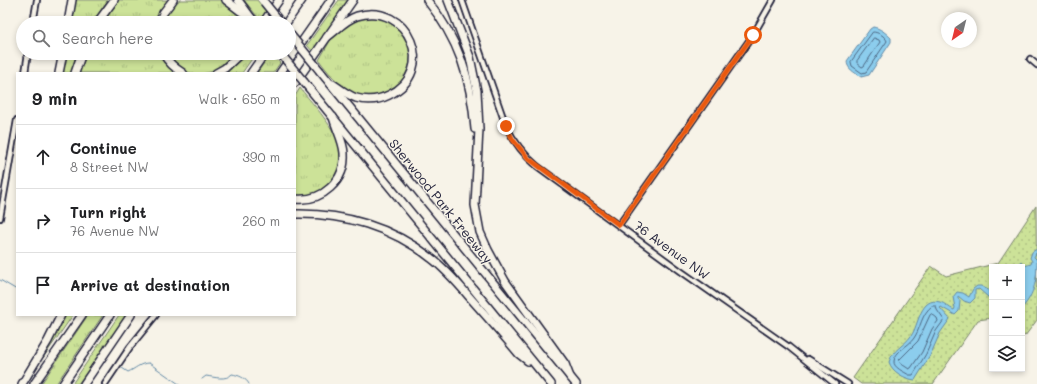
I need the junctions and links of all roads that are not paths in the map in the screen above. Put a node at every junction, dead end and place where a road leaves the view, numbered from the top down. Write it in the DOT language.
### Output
graph roads {
  1 [pos="37,0"];
  2 [pos="72,0"];
  3 [pos="114,0"];
  4 [pos="173,0"];
  5 [pos="226,0"];
  6 [pos="238,0"];
  7 [pos="279,0"];
  8 [pos="302,0"];
  9 [pos="331,0"];
  10 [pos="353,0"];
  11 [pos="427,0"];
  12 [pos="448,0"];
  13 [pos="462,0"];
  14 [pos="773,0"];
  15 [pos="263,1"];
  16 [pos="34,16"];
  17 [pos="69,16"];
  18 [pos="102,16"];
  19 [pos="162,16"];
  20 [pos="247,16"];
  21 [pos="249,16"];
  22 [pos="268,16"];
  23 [pos="275,16"];
  24 [pos="291,16"];
  25 [pos="327,37"];
  26 [pos="296,41"];
  27 [pos="296,50"];
  28 [pos="27,60"];
  29 [pos="62,60"];
  30 [pos="80,60"];
  31 [pos="167,60"];
  32 [pos="234,60"];
  33 [pos="260,60"];
  34 [pos="286,60"];
  35 [pos="289,60"];
  36 [pos="1030,60"];
  37 [pos="1037,65"];
  38 [pos="25,72"];
  39 [pos="59,72"];
  40 [pos="75,72"];
  41 [pos="181,72"];
  42 [pos="218,72"];
  43 [pos="252,72"];
  44 [pos="281,72"];
  45 [pos="296,72"];
  46 [pos="296,72"];
  47 [pos="327,80"];
  48 [pos="296,82"];
  49 [pos="332,115"];
  50 [pos="16,126"];
  51 [pos="476,177"];
  52 [pos="296,199"];
  53 [pos="296,214"];
  54 [pos="0,218"];
  55 [pos="619,225"];
  56 [pos="60,316"];
  57 [pos="81,316"];
  58 [pos="109,316"];
  59 [pos="130,316"];
  60 [pos="136,316"];
  61 [pos="155,316"];
  62 [pos="118,335"];
  63 [pos="789,347"];
  64 [pos="539,370"];
  65 [pos="570,377"];
  66 [pos="840,379"];
  67 [pos="22,384"];
  68 [pos="34,384"];
  69 [pos="63,384"];
  70 [pos="84,384"];
  71 [pos="105,384"];
  72 [pos="551,384"];
  73 [pos="576,384"];
  74 [pos="836,384"];
  75 [pos="848,384"];
  1 -- 16 [label="street"];
  2 -- 17 [label="highway"];
  3 -- 18 [label="highway"];
  4 -- 19 [label="highway"];
  5 -- 20 [label="highway"];
  6 -- 21 [label="highway"];
  7 -- 22 [label="highway"];
  8 -- 24 [label="highway"];
  9 -- 27 [label="highway"];
  10 -- 25 [label="highway"];
  11 -- 51 [label="highway"];
  12 -- 51 [label="highway"];
  13 -- 55 [label="street, 76 Avenue NW"];
  14 -- 55 [label="street"];
  15 -- 23 [label="highway, bridge"];
  25 -- 47 [label="highway"];
  25 -- 48 [label="highway"];
  26 -- 47 [label="highway, Sherwood Park Freeway, bridge"];
  28 -- 38 [label="street"];
  29 -- 39 [label="highway"];
  30 -- 40 [label="highway"];
  31 -- 41 [label="highway"];
  32 -- 42 [label="highway"];
  33 -- 43 [label="highway"];
  34 -- 45 [label="highway, bridge"];
  35 -- 44 [label="highway"];
  36 -- 37 [label="street"];
  46 -- 49 [label="highway, bridge"];
  47 -- 65 [label="highway, Sherwood Park Freeway"];
  49 -- 52 [label="highway"];
  49 -- 64 [label="highway"];
  50 -- 54 [label="street"];
  51 -- 65 [label="highway"];
  53 -- 64 [label="highway"];
  55 -- 63 [label="street, 76 Avenue NW"];
  56 -- 67 [label="highway"];
  57 -- 68 [label="highway"];
  58 -- 69 [label="highway"];
  59 -- 62 [label="highway"];
  60 -- 62 [label="highway"];
  61 -- 71 [label="street"];
  62 -- 70 [label="highway"];
  63 -- 66 [label="street, 76 Avenue NW"];
  63 -- 74 [label="street, 76 Avenue NW"];
  64 -- 72 [label="highway"];
  65 -- 73 [label="highway, Sherwood Park Freeway"];
  66 -- 74 [label="street"];
  66 -- 75 [label="street, 76 Avenue NW"];
}
